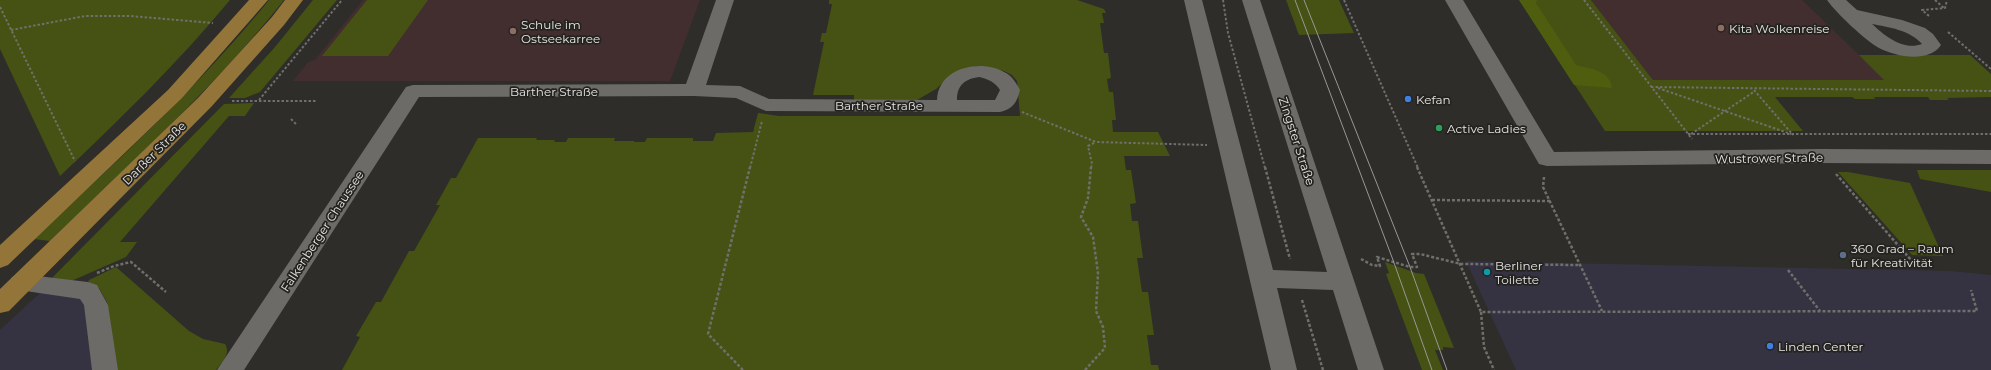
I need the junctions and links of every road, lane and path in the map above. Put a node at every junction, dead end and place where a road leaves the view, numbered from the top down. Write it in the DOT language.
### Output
graph roads {
  1 [pos="259,0"];
  2 [pos="294,0"];
  3 [pos="342,0"];
  4 [pos="725,0"];
  5 [pos="1193,0"];
  6 [pos="1223,0"];
  7 [pos="1251,0"];
  8 [pos="1344,0"];
  9 [pos="1454,0"];
  10 [pos="1584,0"];
  11 [pos="1836,0"];
  12 [pos="1935,0"];
  13 [pos="1947,0"];
  14 [pos="0,7"];
  15 [pos="1945,8"];
  16 [pos="1851,14"];
  17 [pos="1933,19"];
  18 [pos="215,23"];
  19 [pos="1943,28"];
  20 [pos="11,30"];
  21 [pos="1991,68"];
  22 [pos="1651,87"];
  23 [pos="1655,88"];
  24 [pos="694,90"];
  25 [pos="1754,90"];
  26 [pos="413,91"];
  27 [pos="1991,91"];
  28 [pos="258,100"];
  29 [pos="230,101"];
  30 [pos="316,101"];
  31 [pos="766,105"];
  32 [pos="946,106"];
  33 [pos="1000,106"];
  34 [pos="1724,111"];
  35 [pos="291,120"];
  36 [pos="297,125"];
  37 [pos="1690,134"];
  38 [pos="1991,134"];
  39 [pos="1793,135"];
  40 [pos="1096,142"];
  41 [pos="1230,145"];
  42 [pos="1991,157"];
  43 [pos="1706,159"];
  44 [pos="77,166"];
  45 [pos="1831,169"];
  46 [pos="1543,187"];
  47 [pos="1432,200"];
  48 [pos="1550,200"];
  49 [pos="0,258"];
  50 [pos="1361,259"];
  51 [pos="1917,260"];
  52 [pos="131,262"];
  53 [pos="1461,264"];
  54 [pos="1579,265"];
  55 [pos="1788,270"];
  56 [pos="1264,279"];
  57 [pos="1296,280"];
  58 [pos="1343,282"];
  59 [pos="1971,290"];
  60 [pos="166,292"];
  61 [pos="7,296"];
  62 [pos="1602,311"];
  63 [pos="1821,311"];
  64 [pos="1481,312"];
  65 [pos="105,370"];
  66 [pos="230,370"];
  67 [pos="743,370"];
  68 [pos="1085,370"];
  69 [pos="1284,370"];
  70 [pos="1323,370"];
  71 [pos="1371,370"];
  72 [pos="1494,370"];
  1 -- 49 [label="main road"];
  2 -- 61 [label="main road, Darßer Straße"];
  3 -- 28 [label="path"];
  4 -- 24 [label="street"];
  5 -- 41 [label="street"];
  6 -- 57 [label="path"];
  7 -- 58 [label="street, Zingster Straße"];
  8 -- 47 [label="path"];
  9 -- 43 [label="street, Wustrower Straße"];
  10 -- 22 [label="path"];
  11 -- 16 [label="street"];
  12 -- 15 [label="path"];
  13 -- 15 [label="path"];
  14 -- 20 [label="path"];
  15 -- 17 [label="path"];
  18 -- 20 [label="path"];
  19 -- 21 [label="path"];
  20 -- 44 [label="path"];
  22 -- 23 [label="path"];
  22 -- 37 [label="path"];
  23 -- 25 [label="path"];
  23 -- 34 [label="path"];
  24 -- 26 [label="street, Barther Straße"];
  24 -- 31 [label="street, Barther Straße"];
  25 -- 27 [label="path"];
  25 -- 34 [label="path"];
  25 -- 39 [label="path"];
  26 -- 66 [label="street, Falkenberger Chaussee"];
  28 -- 29 [label="path"];
  28 -- 30 [label="path"];
  31 -- 32 [label="street, Barther Straße"];
  31 -- 67 [label="path"];
  32 -- 33 [label="street, Barther Straße"];
  32 -- 33 [label="street"];
  33 -- 40 [label="path"];
  34 -- 37 [label="path"];
  34 -- 39 [label="path"];
  35 -- 36 [label="path"];
  37 -- 39 [label="path"];
  37 -- 43 [label="path"];
  38 -- 39 [label="path"];
  40 -- 41 [label="path"];
  40 -- 68 [label="path"];
  41 -- 56 [label="street"];
  42 -- 43 [label="street, Wustrower Straße"];
  45 -- 51 [label="path"];
  46 -- 48 [label="path"];
  47 -- 48 [label="path"];
  47 -- 53 [label="path"];
  48 -- 54 [label="path"];
  50 -- 53 [label="path"];
  52 -- 60 [label="path"];
  53 -- 54 [label="path"];
  53 -- 64 [label="path"];
  54 -- 62 [label="path"];
  55 -- 63 [label="path"];
  56 -- 57 [label="street"];
  56 -- 69 [label="street"];
  57 -- 58 [label="street"];
  57 -- 70 [label="path"];
  58 -- 71 [label="street, Zingster Straße"];
  59 -- 63 [label="path"];
  61 -- 65 [label="street"];
  62 -- 63 [label="path"];
  62 -- 64 [label="path"];
  64 -- 72 [label="path"];
}
